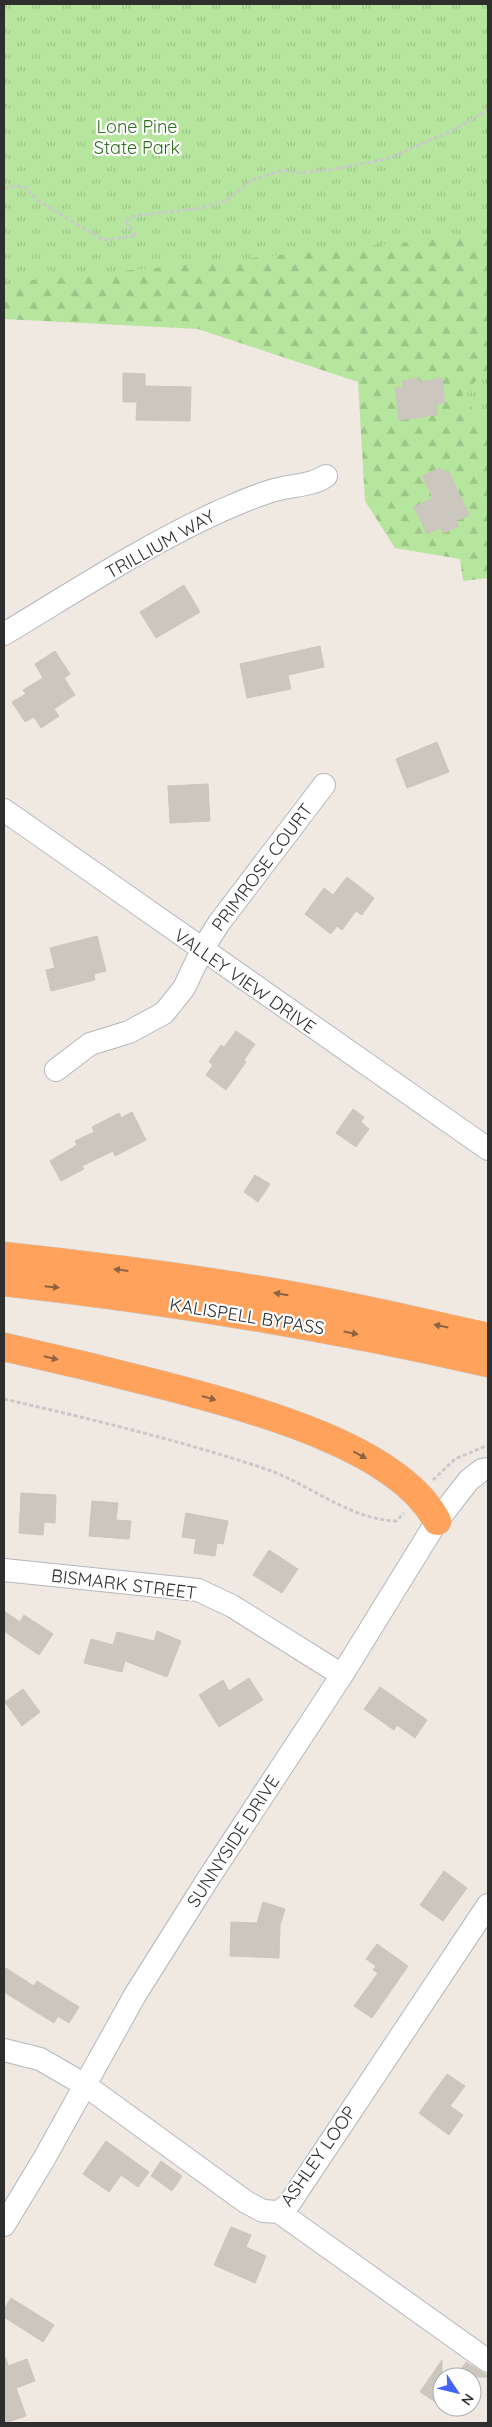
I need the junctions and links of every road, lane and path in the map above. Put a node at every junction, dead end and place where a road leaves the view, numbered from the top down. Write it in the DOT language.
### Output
graph roads {
  1 [pos="488,110"];
  2 [pos="4,188"];
  3 [pos="326,476"];
  4 [pos="4,634"];
  5 [pos="324,785"];
  6 [pos="4,810"];
  7 [pos="202,950"];
  8 [pos="56,1070"];
  9 [pos="488,1149"];
  10 [pos="4,1256"];
  11 [pos="4,1282"];
  12 [pos="488,1336"];
  13 [pos="4,1347"];
  14 [pos="488,1363"];
  15 [pos="4,1399"];
  16 [pos="488,1445"];
  17 [pos="485,1470"];
  18 [pos="419,1496"];
  19 [pos="437,1521"];
  20 [pos="4,1570"];
  21 [pos="342,1675"];
  22 [pos="488,1905"];
  23 [pos="4,2050"];
  24 [pos="85,2085"];
  25 [pos="279,2212"];
  26 [pos="4,2225"];
  27 [pos="488,2361"];
  1 -- 2 [label="path"];
  3 -- 4 [label="street, TRILLIUM WAY"];
  5 -- 7 [label="street, PRIMROSE COURT"];
  6 -- 7 [label="street, VALLEY VIEW DRIVE"];
  7 -- 8 [label="street, PRIMROSE COURT"];
  7 -- 9 [label="street, VALLEY VIEW DRIVE"];
  12 -- 10 [label="highway, KALISPELL BYPASS, one-way"];
  11 -- 14 [label="highway, KALISPELL BYPASS, one-way"];
  13 -- 18 [label="highway, one-way"];
  15 -- 18 [label="path"];
  16 -- 18 [label="path"];
  17 -- 19 [label="street, SUNNYSIDE DRIVE"];
  18 -- 19 [label="highway"];
  19 -- 21 [label="street, SUNNYSIDE DRIVE"];
  20 -- 21 [label="street, BISMARK STREET"];
  21 -- 24 [label="street, SUNNYSIDE DRIVE"];
  22 -- 25 [label="street, ASHLEY LOOP"];
  23 -- 24 [label="street, ASHLEY LOOP"];
  24 -- 25 [label="street, ASHLEY LOOP"];
  24 -- 26 [label="street, SUNNYSIDE DRIVE"];
  25 -- 27 [label="street"];
}
